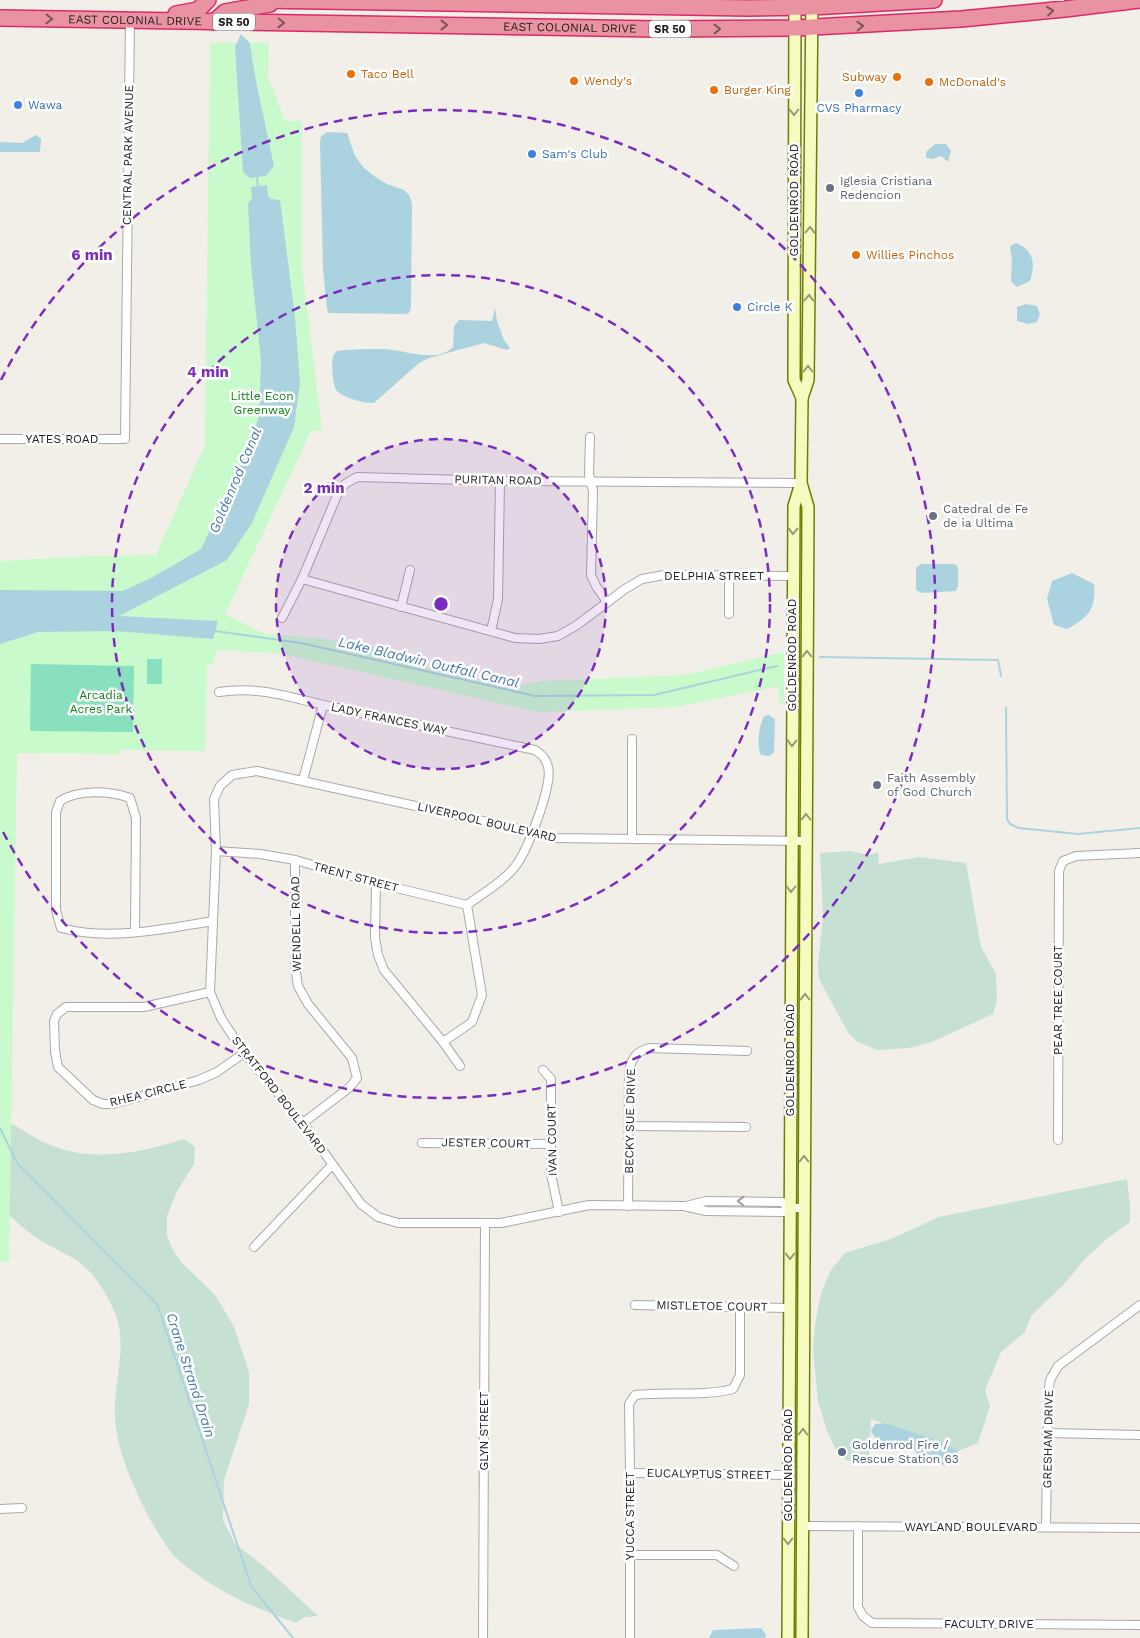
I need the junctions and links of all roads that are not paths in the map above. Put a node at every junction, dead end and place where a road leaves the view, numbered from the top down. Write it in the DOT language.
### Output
graph roads {
  1 [pos="208,0"];
  2 [pos="258,0"];
  3 [pos="934,0"];
  4 [pos="1134,0"];
  5 [pos="301,1"];
  6 [pos="388,1"];
  7 [pos="552,2"];
  8 [pos="440,3"];
  9 [pos="812,3"];
  10 [pos="664,4"];
  11 [pos="795,4"];
  12 [pos="621,6"];
  13 [pos="0,18"];
  14 [pos="130,20"];
  15 [pos="214,22"];
  16 [pos="376,24"];
  17 [pos="484,25"];
  18 [pos="546,26"];
  19 [pos="795,28"];
  20 [pos="812,28"];
  21 [pos="794,256"];
  22 [pos="809,256"];
  23 [pos="802,398"];
  24 [pos="590,437"];
  25 [pos="0,439"];
  26 [pos="125,439"];
  27 [pos="500,481"];
  28 [pos="591,482"];
  29 [pos="801,483"];
  30 [pos="410,570"];
  31 [pos="729,576"];
  32 [pos="793,576"];
  33 [pos="302,579"];
  34 [pos="607,602"];
  35 [pos="401,607"];
  36 [pos="729,614"];
  37 [pos="282,618"];
  38 [pos="491,631"];
  39 [pos="793,676"];
  40 [pos="219,692"];
  41 [pos="323,705"];
  42 [pos="807,711"];
  43 [pos="632,739"];
  44 [pos="232,775"];
  45 [pos="303,780"];
  46 [pos="532,832"];
  47 [pos="632,838"];
  48 [pos="791,840"];
  49 [pos="806,841"];
  50 [pos="216,851"];
  51 [pos="1140,853"];
  52 [pos="295,860"];
  53 [pos="376,883"];
  54 [pos="466,905"];
  55 [pos="213,921"];
  56 [pos="135,932"];
  57 [pos="210,992"];
  58 [pos="444,1042"];
  59 [pos="747,1051"];
  60 [pos="244,1053"];
  61 [pos="460,1066"];
  62 [pos="543,1070"];
  63 [pos="303,1123"];
  64 [pos="629,1126"];
  65 [pos="746,1127"];
  66 [pos="1058,1140"];
  67 [pos="422,1142"];
  68 [pos="551,1144"];
  69 [pos="332,1164"];
  70 [pos="628,1206"];
  71 [pos="788,1208"];
  72 [pos="804,1208"];
  73 [pos="559,1212"];
  74 [pos="485,1223"];
  75 [pos="254,1247"];
  76 [pos="635,1305"];
  77 [pos="740,1307"];
  78 [pos="790,1308"];
  79 [pos="1138,1310"];
  80 [pos="803,1386"];
  81 [pos="1047,1433"];
  82 [pos="1140,1435"];
  83 [pos="788,1444"];
  84 [pos="630,1473"];
  85 [pos="788,1475"];
  86 [pos="22,1508"];
  87 [pos="0,1509"];
  88 [pos="803,1526"];
  89 [pos="858,1526"];
  90 [pos="1046,1527"];
  91 [pos="1140,1528"];
  92 [pos="630,1555"];
  93 [pos="734,1566"];
  94 [pos="1140,1625"];
  95 [pos="483,1638"];
  96 [pos="630,1638"];
  97 [pos="788,1638"];
  98 [pos="802,1638"];
  1 -- 14 [label="highway"];
  2 -- 5 [label="highway, EAST COLONIAL DRIVE / SR 50"];
  3 -- 9 [label="highway, EAST COLONIAL DRIVE / SR 50"];
  20 -- 4 [label="highway, EAST COLONIAL DRIVE / SR 50, one-way"];
  5 -- 6 [label="highway, EAST COLONIAL DRIVE / SR 50"];
  5 -- 15 [label="highway"];
  6 -- 8 [label="highway, EAST COLONIAL DRIVE / SR 50"];
  7 -- 8 [label="highway, EAST COLONIAL DRIVE / SR 50"];
  7 -- 12 [label="highway, EAST COLONIAL DRIVE / SR 50"];
  7 -- 17 [label="highway"];
  8 -- 16 [label="highway"];
  9 -- 11 [label="highway, EAST COLONIAL DRIVE / SR 50"];
  9 -- 20 [label="main road, GOLDENROD ROAD"];
  10 -- 11 [label="highway, EAST COLONIAL DRIVE / SR 50"];
  10 -- 12 [label="highway, EAST COLONIAL DRIVE / SR 50"];
  11 -- 19 [label="main road, GOLDENROD ROAD"];
  12 -- 18 [label="highway"];
  13 -- 14 [label="highway, EAST COLONIAL DRIVE / SR 50, one-way"];
  14 -- 15 [label="highway, EAST COLONIAL DRIVE / SR 50"];
  14 -- 26 [label="street, CENTRAL PARK AVENUE"];
  15 -- 16 [label="highway, EAST COLONIAL DRIVE / SR 50, one-way"];
  16 -- 17 [label="highway, EAST COLONIAL DRIVE / SR 50, one-way"];
  17 -- 18 [label="highway, EAST COLONIAL DRIVE / SR 50"];
  18 -- 19 [label="highway, EAST COLONIAL DRIVE / SR 50, one-way"];
  19 -- 20 [label="highway, EAST COLONIAL DRIVE / SR 50"];
  19 -- 21 [label="main road, GOLDENROD ROAD, one-way"];
  22 -- 20 [label="main road, GOLDENROD ROAD, one-way"];
  21 -- 22 [label="street"];
  21 -- 23 [label="main road, GOLDENROD ROAD"];
  23 -- 22 [label="main road, GOLDENROD ROAD, one-way"];
  23 -- 29 [label="main road, GOLDENROD ROAD"];
  24 -- 28 [label="street"];
  25 -- 26 [label="street, YATES ROAD"];
  27 -- 28 [label="street, PURITAN ROAD"];
  27 -- 33 [label="street, PURITAN ROAD"];
  27 -- 38 [label="street"];
  28 -- 29 [label="street, PURITAN ROAD"];
  28 -- 34 [label="street"];
  29 -- 32 [label="main road, GOLDENROD ROAD, one-way"];
  42 -- 29 [label="main road, GOLDENROD ROAD, one-way"];
  30 -- 35 [label="street"];
  31 -- 32 [label="street, DELPHIA STREET"];
  31 -- 34 [label="street, DELPHIA STREET"];
  31 -- 36 [label="street"];
  32 -- 39 [label="main road, GOLDENROD ROAD"];
  33 -- 35 [label="street, DELPHIA STREET"];
  33 -- 37 [label="street, PURITAN ROAD"];
  34 -- 38 [label="street, DELPHIA STREET"];
  35 -- 38 [label="street, DELPHIA STREET"];
  39 -- 42 [label="main road"];
  39 -- 48 [label="main road, GOLDENROD ROAD, one-way"];
  40 -- 41 [label="street, LADY FRANCES WAY"];
  41 -- 45 [label="street"];
  41 -- 46 [label="street, LADY FRANCES WAY"];
  49 -- 42 [label="main road, GOLDENROD ROAD, one-way"];
  43 -- 47 [label="street"];
  44 -- 45 [label="street, LIVERPOOL BOULEVARD"];
  44 -- 50 [label="street, STRATFORD BOULEVARD"];
  45 -- 46 [label="street, LIVERPOOL BOULEVARD"];
  46 -- 47 [label="street, LIVERPOOL BOULEVARD"];
  46 -- 54 [label="street"];
  47 -- 48 [label="street, LIVERPOOL BOULEVARD"];
  48 -- 49 [label="street, LIVERPOOL BOULEVARD"];
  48 -- 71 [label="main road, GOLDENROD ROAD, one-way"];
  72 -- 49 [label="main road, GOLDENROD ROAD, one-way"];
  50 -- 52 [label="street, TRENT STREET"];
  50 -- 55 [label="street, STRATFORD BOULEVARD"];
  51 -- 66 [label="street, PEAR TREE COURT"];
  52 -- 53 [label="street, TRENT STREET"];
  52 -- 63 [label="street, WENDELL ROAD"];
  53 -- 54 [label="street, TRENT STREET"];
  53 -- 58 [label="street"];
  54 -- 58 [label="street"];
  55 -- 56 [label="street"];
  55 -- 57 [label="street, STRATFORD BOULEVARD"];
  56 -- 56 [label="street"];
  57 -- 60 [label="street, STRATFORD BOULEVARD"];
  57 -- 60 [label="street, RHEA CIRCLE"];
  58 -- 61 [label="street"];
  59 -- 64 [label="street, BECKY SUE DRIVE"];
  60 -- 63 [label="street, STRATFORD BOULEVARD"];
  62 -- 68 [label="street, IVAN COURT"];
  63 -- 69 [label="street, STRATFORD BOULEVARD"];
  64 -- 65 [label="street"];
  64 -- 70 [label="street, BECKY SUE DRIVE"];
  67 -- 68 [label="street, JESTER COURT"];
  68 -- 73 [label="street, IVAN COURT"];
  69 -- 74 [label="street, STRATFORD BOULEVARD"];
  69 -- 75 [label="street"];
  70 -- 71 [label="street, STRATFORD BOULEVARD"];
  70 -- 73 [label="street, STRATFORD BOULEVARD"];
  71 -- 72 [label="street, STRATFORD BOULEVARD"];
  71 -- 78 [label="main road, GOLDENROD ROAD, one-way"];
  72 -- 80 [label="main road, GOLDENROD ROAD"];
  73 -- 74 [label="street, STRATFORD BOULEVARD"];
  74 -- 95 [label="street, GLYN STREET"];
  76 -- 77 [label="street, MISTLETOE COURT"];
  77 -- 78 [label="street, MISTLETOE COURT"];
  77 -- 84 [label="street, YUCCA STREET"];
  78 -- 80 [label="main road"];
  78 -- 83 [label="main road, GOLDENROD ROAD"];
  79 -- 81 [label="street, GRESHAM DRIVE"];
  88 -- 80 [label="main road, GOLDENROD ROAD, one-way"];
  81 -- 82 [label="street"];
  81 -- 90 [label="street, GRESHAM DRIVE"];
  83 -- 85 [label="main road, GOLDENROD ROAD"];
  83 -- 88 [label="main road"];
  84 -- 85 [label="street, EUCALYPTUS STREET"];
  84 -- 92 [label="street, YUCCA STREET"];
  85 -- 97 [label="main road, GOLDENROD ROAD, one-way"];
  86 -- 87 [label="street"];
  88 -- 89 [label="street, WAYLAND BOULEVARD"];
  88 -- 98 [label="main road, GOLDENROD ROAD"];
  89 -- 90 [label="street, WAYLAND BOULEVARD"];
  89 -- 94 [label="street, FACULTY DRIVE"];
  90 -- 91 [label="street, WAYLAND BOULEVARD"];
  92 -- 93 [label="street"];
  92 -- 96 [label="street, YUCCA STREET"];
}
